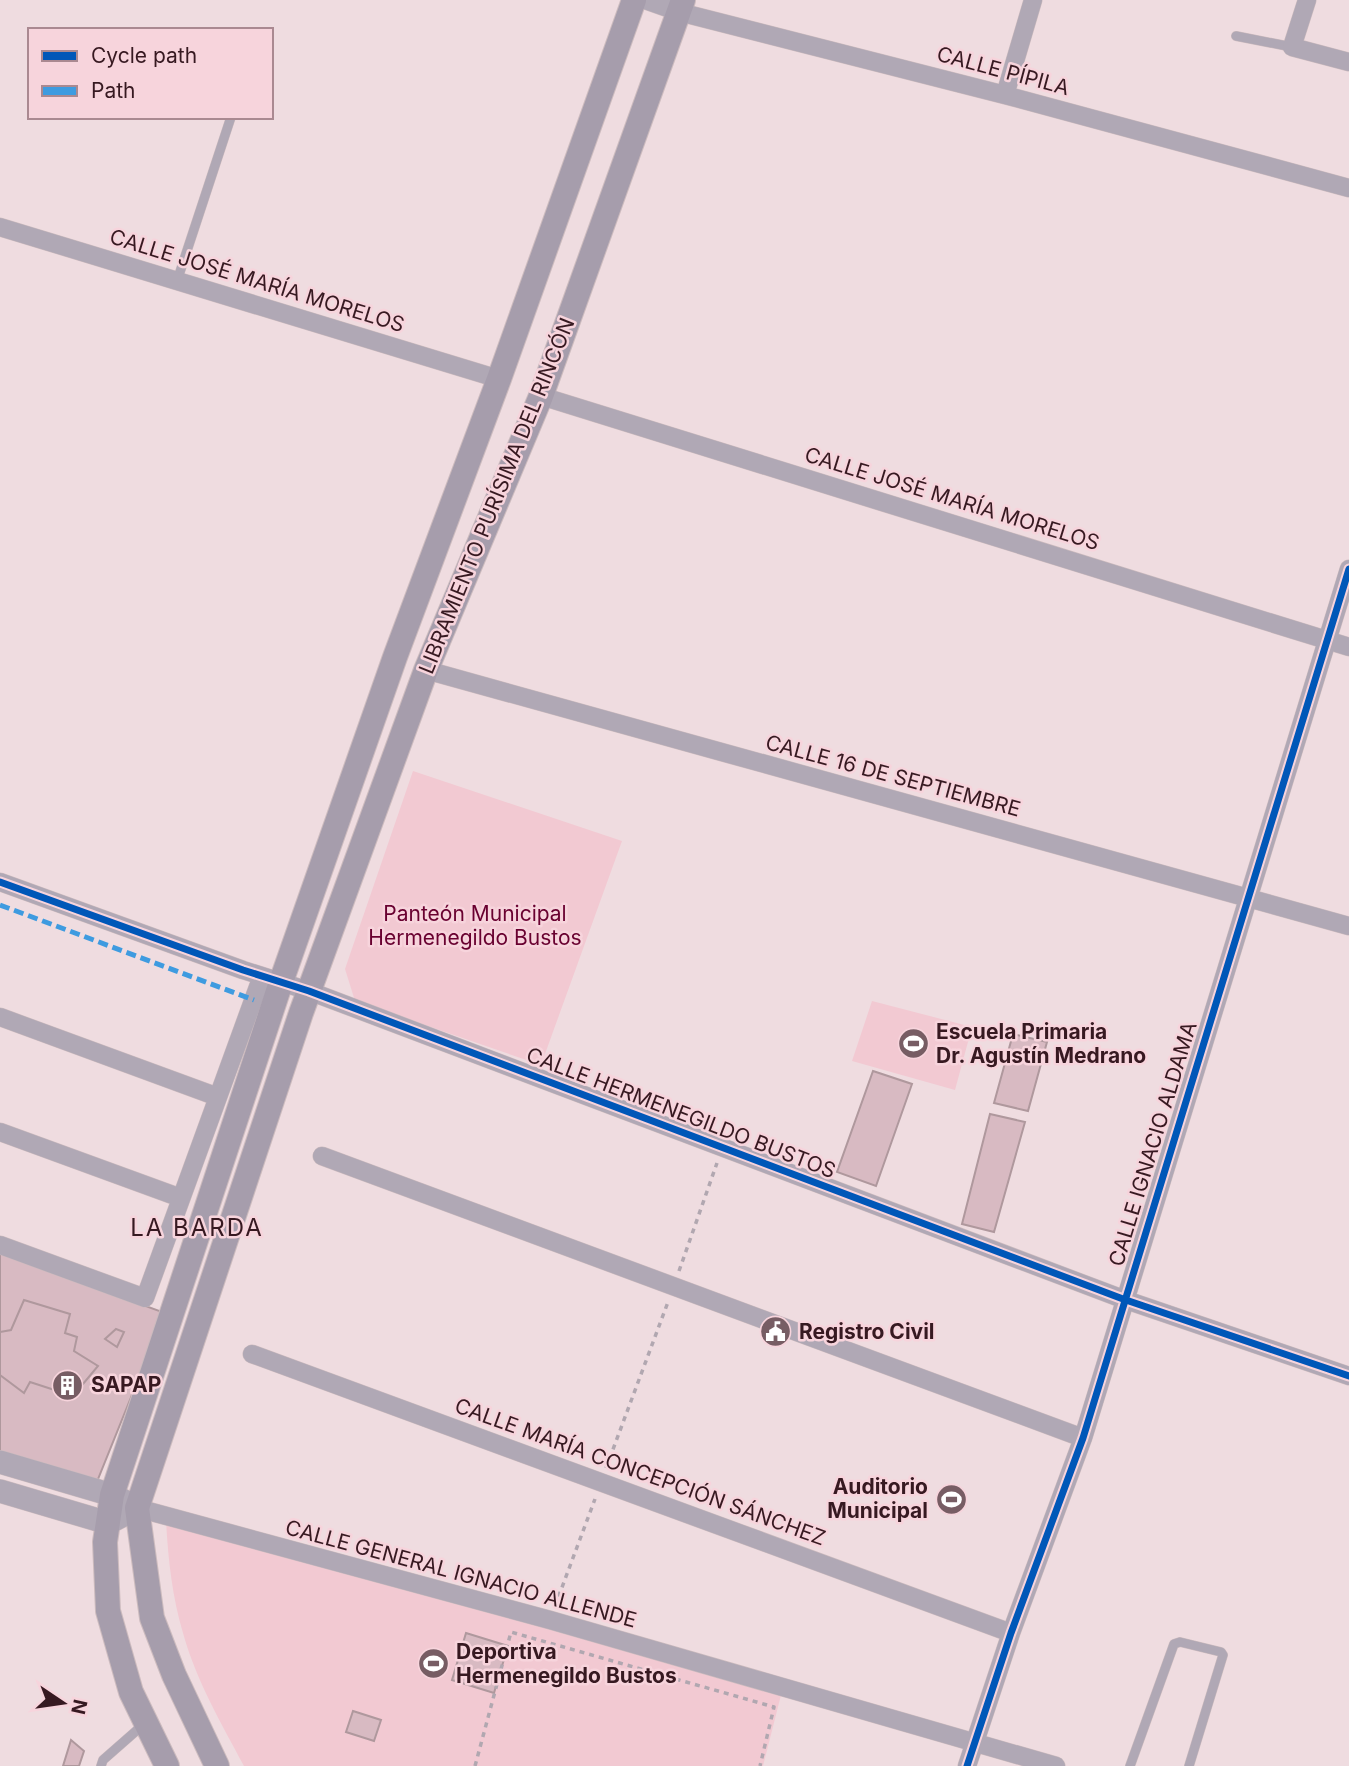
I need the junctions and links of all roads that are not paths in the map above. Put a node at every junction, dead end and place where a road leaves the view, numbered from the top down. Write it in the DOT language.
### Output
graph roads {
  1 [pos="634,0"];
  2 [pos="645,0"];
  3 [pos="1033,0"];
  4 [pos="1307,0"];
  5 [pos="681,6"];
  6 [pos="1236,36"];
  7 [pos="1292,47"];
  8 [pos="1349,62"];
  9 [pos="1005,94"];
  10 [pos="230,119"];
  11 [pos="1349,188"];
  12 [pos="0,227"];
  13 [pos="177,281"];
  14 [pos="499,379"];
  15 [pos="541,396"];
  16 [pos="1349,569"];
  17 [pos="1329,640"];
  18 [pos="1349,647"];
  19 [pos="426,670"];
  20 [pos="0,882"];
  21 [pos="1249,898"];
  22 [pos="1349,926"];
  23 [pos="271,979"];
  24 [pos="309,991"];
  25 [pos="0,1017"];
  26 [pos="218,1097"];
  27 [pos="0,1132"];
  28 [pos="322,1156"];
  29 [pos="181,1198"];
  30 [pos="0,1245"];
  31 [pos="1124,1299"];
  32 [pos="252,1354"];
  33 [pos="1349,1376"];
  34 [pos="1083,1438"];
  35 [pos="0,1462"];
  36 [pos="0,1490"];
  37 [pos="112,1495"];
  38 [pos="137,1508"];
  39 [pos="108,1523"];
  40 [pos="1011,1633"];
  41 [pos="146,1722"];
  42 [pos="974,1743"];
  43 [pos="101,1766"];
  44 [pos="167,1766"];
  45 [pos="218,1766"];
  46 [pos="967,1766"];
  47 [pos="1056,1766"];
  48 [pos="1130,1766"];
  49 [pos="1189,1766"];
  1 -- 14 [label="main road, LIBRAMIENTO PURÍSIMA DEL RINCÓN"];
  2 -- 5 [label="street, CALLE PÍPILA"];
  3 -- 9 [label="street"];
  4 -- 7 [label="street"];
  5 -- 9 [label="street, CALLE PÍPILA"];
  5 -- 15 [label="main road, LIBRAMIENTO PURÍSIMA DEL RINCÓN"];
  6 -- 7 [label="lane"];
  7 -- 8 [label="street"];
  9 -- 11 [label="street, CALLE PÍPILA"];
  10 -- 13 [label="lane"];
  12 -- 13 [label="street, CALLE JOSÉ MARÍA MORELOS"];
  13 -- 14 [label="street, CALLE JOSÉ MARÍA MORELOS"];
  14 -- 23 [label="main road, LIBRAMIENTO PURÍSIMA DEL RINCÓN"];
  15 -- 17 [label="street, CALLE JOSÉ MARÍA MORELOS"];
  15 -- 19 [label="main road, LIBRAMIENTO PURÍSIMA DEL RINCÓN"];
  16 -- 17 [label="street, CALLE IGNACIO ALDAMA"];
  17 -- 18 [label="street, CALLE JOSÉ MARÍA MORELOS"];
  17 -- 21 [label="street, CALLE IGNACIO ALDAMA"];
  19 -- 21 [label="street, CALLE 16 DE SEPTIEMBRE"];
  19 -- 24 [label="main road, LIBRAMIENTO PURÍSIMA DEL RINCÓN"];
  20 -- 23 [label="street, CALLE HERMENEGILDO BUSTOS"];
  21 -- 22 [label="street, CALLE 16 DE SEPTIEMBRE"];
  21 -- 31 [label="street, CALLE IGNACIO ALDAMA"];
  23 -- 24 [label="street, CALLE HERMENEGILDO BUSTOS"];
  23 -- 26 [label="street"];
  23 -- 37 [label="main road, LIBRAMIENTO PURÍSIMA DEL RINCÓN"];
  24 -- 31 [label="street, CALLE HERMENEGILDO BUSTOS"];
  24 -- 38 [label="main road, LIBRAMIENTO PURÍSIMA DEL RINCÓN"];
  25 -- 26 [label="street"];
  26 -- 29 [label="street"];
  27 -- 29 [label="street"];
  28 -- 34 [label="street"];
  29 -- 30 [label="street"];
  31 -- 33 [label="street, CALLE HERMENEGILDO BUSTOS"];
  31 -- 34 [label="street, CALLE IGNACIO ALDAMA"];
  32 -- 40 [label="street, CALLE MARÍA CONCEPCIÓN SÁNCHEZ"];
  34 -- 40 [label="street, CALLE IGNACIO ALDAMA"];
  35 -- 37 [label="street"];
  36 -- 39 [label="street"];
  37 -- 38 [label="street"];
  37 -- 39 [label="main road, LIBRAMIENTO PURÍSIMA DEL RINCÓN"];
  38 -- 39 [label="street"];
  38 -- 42 [label="street, CALLE GENERAL IGNACIO ALLENDE"];
  38 -- 45 [label="main road"];
  39 -- 41 [label="main road, LIBRAMIENTO PURÍSIMA DEL RINCÓN"];
  40 -- 42 [label="street, CALLE IGNACIO ALDAMA"];
  41 -- 43 [label="lane"];
  41 -- 44 [label="main road, LIBRAMIENTO PURÍSIMA DEL RINCÓN"];
  42 -- 46 [label="street, CALLE IGNACIO ALDAMA"];
  42 -- 47 [label="street, CALLE GENERAL IGNACIO ALLENDE"];
  48 -- 49 [label="lane"];
}
